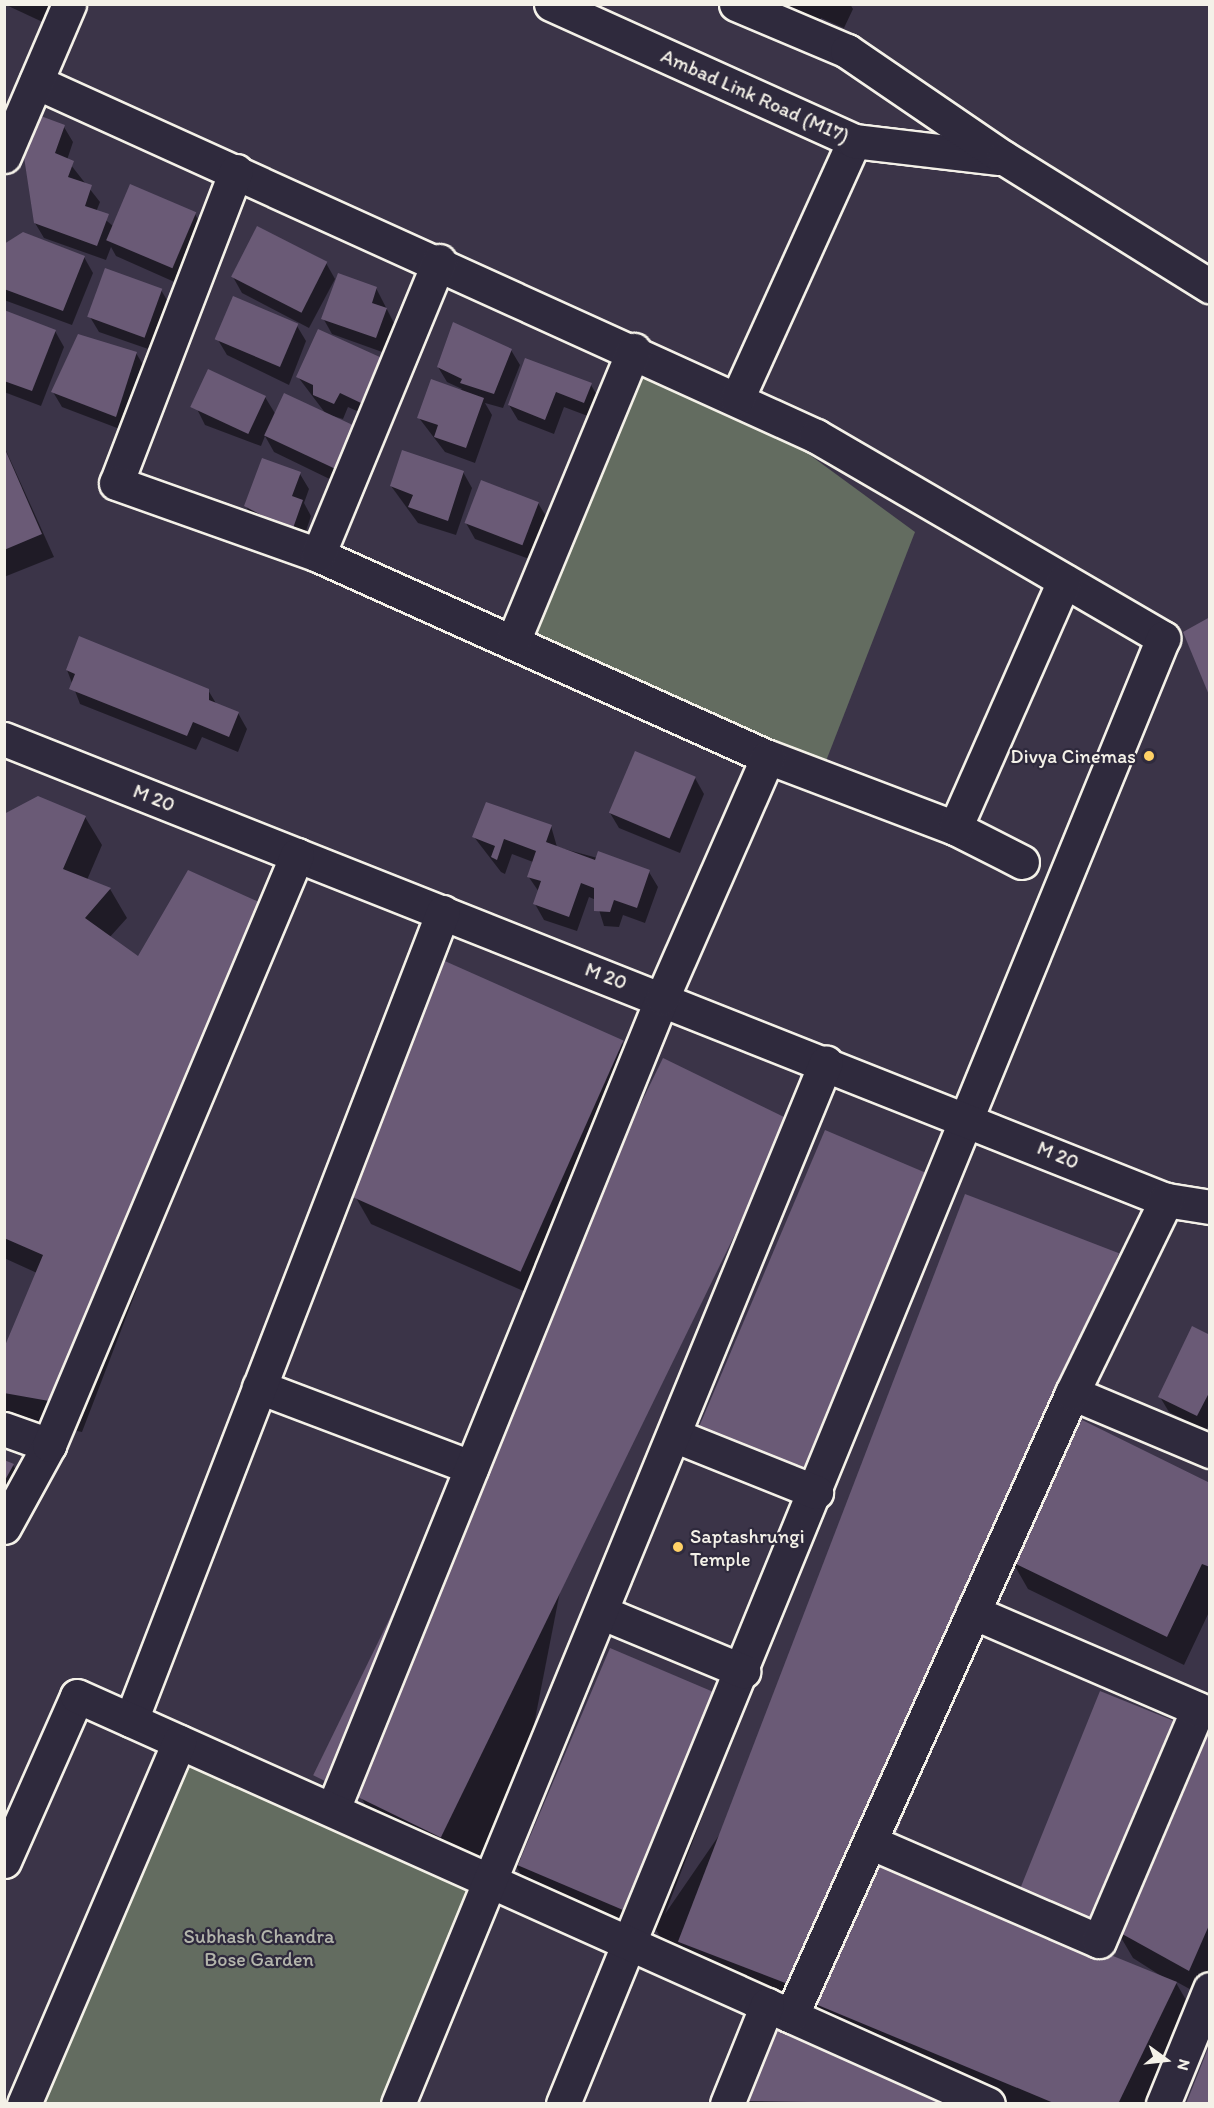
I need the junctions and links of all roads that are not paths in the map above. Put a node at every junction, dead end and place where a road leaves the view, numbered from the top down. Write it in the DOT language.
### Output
graph roads {
  1 [pos="69,4"];
  2 [pos="551,4"];
  3 [pos="736,4"];
  4 [pos="36,82"];
  5 [pos="854,141"];
  6 [pos="4,156"];
  7 [pos="1004,158"];
  8 [pos="236,171"];
  9 [pos="440,261"];
  10 [pos="1209,286"];
  11 [pos="634,350"];
  12 [pos="737,399"];
  13 [pos="318,555"];
  14 [pos="1064,581"];
  15 [pos="514,639"];
  16 [pos="4,739"];
  17 [pos="768,757"];
  18 [pos="955,828"];
  19 [pos="297,855"];
  20 [pos="1022,862"];
  21 [pos="443,912"];
  22 [pos="662,998"];
  23 [pos="826,1062"];
  24 [pos="969,1118"];
  25 [pos="1166,1200"];
  26 [pos="1209,1207"];
  27 [pos="259,1387"];
  28 [pos="1072,1393"];
  29 [pos="4,1429"];
  30 [pos="676,1436"];
  31 [pos="48,1445"];
  32 [pos="1209,1451"];
  33 [pos="471,1467"];
  34 [pos="816,1492"];
  35 [pos="4,1527"];
  36 [pos="973,1612"];
  37 [pos="603,1613"];
  38 [pos="743,1671"];
  39 [pos="131,1720"];
  40 [pos="178,1742"];
  41 [pos="333,1809"];
  42 [pos="870,1842"];
  43 [pos="4,1861"];
  44 [pos="493,1882"];
  45 [pos="632,1944"];
  46 [pos="1209,1989"];
  47 [pos="779,2010"];
  48 [pos="24,2103"];
  49 [pos="398,2103"];
  50 [pos="563,2103"];
  51 [pos="727,2103"];
  52 [pos="988,2103"];
  53 [pos="1163,2103"];
  1 -- 4 [label="street"];
  2 -- 5 [label="street, Ambad Link Road (M17)"];
  3 -- 7 [label="street, Ambad Link Road (M17)"];
  4 -- 6 [label="street"];
  4 -- 8 [label="street"];
  5 -- 7 [label="street, Ambad Link Road (M17)"];
  5 -- 12 [label="street"];
  7 -- 10 [label="street, Ambad Link Road (M17)"];
  8 -- 9 [label="street"];
  8 -- 13 [label="street"];
  9 -- 11 [label="street"];
  9 -- 13 [label="street"];
  11 -- 12 [label="street"];
  11 -- 15 [label="street"];
  12 -- 14 [label="street"];
  13 -- 15 [label="street"];
  14 -- 18 [label="street"];
  14 -- 24 [label="street"];
  15 -- 17 [label="street"];
  16 -- 19 [label="street, M 20"];
  17 -- 18 [label="street"];
  17 -- 22 [label="street"];
  18 -- 20 [label="street"];
  19 -- 21 [label="street, M 20"];
  19 -- 31 [label="street"];
  21 -- 22 [label="street, M 20"];
  21 -- 27 [label="street"];
  22 -- 23 [label="street, M 20"];
  22 -- 33 [label="street"];
  23 -- 24 [label="street, M 20"];
  23 -- 30 [label="street"];
  24 -- 25 [label="street, M 20"];
  24 -- 34 [label="street"];
  25 -- 26 [label="street, M 20"];
  25 -- 28 [label="street"];
  27 -- 33 [label="street"];
  27 -- 39 [label="street"];
  28 -- 32 [label="street"];
  28 -- 36 [label="street"];
  29 -- 31 [label="street"];
  30 -- 34 [label="street"];
  30 -- 37 [label="street"];
  31 -- 35 [label="street"];
  33 -- 41 [label="street"];
  34 -- 38 [label="street"];
  36 -- 42 [label="street"];
  36 -- 42 [label="street"];
  37 -- 38 [label="street"];
  37 -- 44 [label="street"];
  38 -- 45 [label="street"];
  39 -- 40 [label="street"];
  39 -- 43 [label="street"];
  40 -- 41 [label="street"];
  40 -- 48 [label="street"];
  41 -- 44 [label="street"];
  42 -- 47 [label="street"];
  44 -- 45 [label="street"];
  44 -- 49 [label="street"];
  45 -- 47 [label="street"];
  45 -- 50 [label="street"];
  46 -- 53 [label="street"];
  47 -- 51 [label="street"];
  47 -- 52 [label="street"];
}
